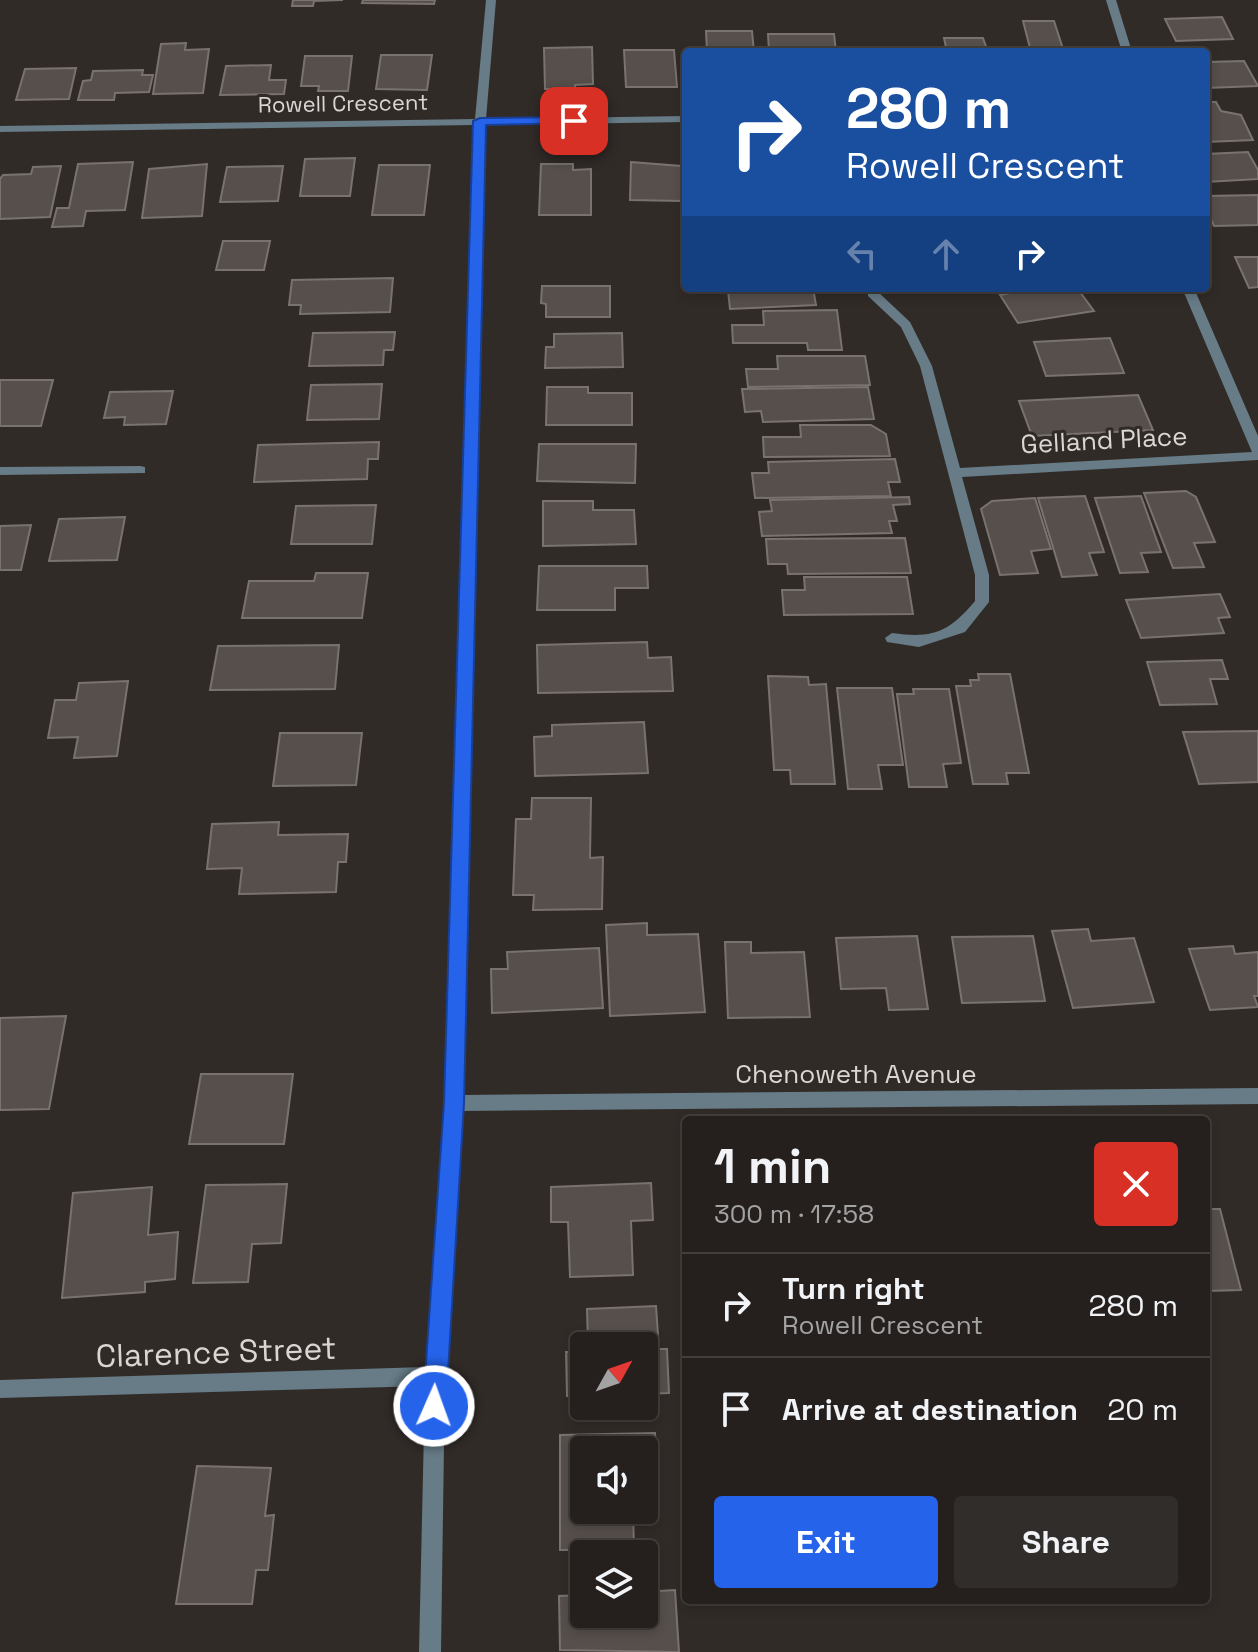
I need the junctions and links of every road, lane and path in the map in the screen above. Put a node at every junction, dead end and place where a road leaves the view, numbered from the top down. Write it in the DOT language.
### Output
graph roads {
  1 [pos="491,0"];
  2 [pos="1111,0"];
  3 [pos="1126,48"];
  4 [pos="682,119"];
  5 [pos="480,121"];
  6 [pos="0,129"];
  7 [pos="1190,292"];
  8 [pos="872,293"];
  9 [pos="1258,453"];
  10 [pos="140,470"];
  11 [pos="0,471"];
  12 [pos="953,473"];
  13 [pos="892,638"];
  14 [pos="1258,1096"];
  15 [pos="454,1103"];
  16 [pos="435,1376"];
  17 [pos="0,1389"];
  18 [pos="430,1652"];
  1 -- 5 [label="street"];
  2 -- 3 [label="street"];
  4 -- 5 [label="street, Rowell Crescent"];
  5 -- 6 [label="street, Rowell Crescent"];
  5 -- 15 [label="street"];
  7 -- 9 [label="street"];
  8 -- 12 [label="street"];
  9 -- 12 [label="street, Gelland Place"];
  10 -- 11 [label="street"];
  12 -- 13 [label="street"];
  14 -- 15 [label="street, Chenoweth Avenue"];
  15 -- 16 [label="street"];
  16 -- 17 [label="street, Clarence Street"];
  16 -- 18 [label="street"];
}
